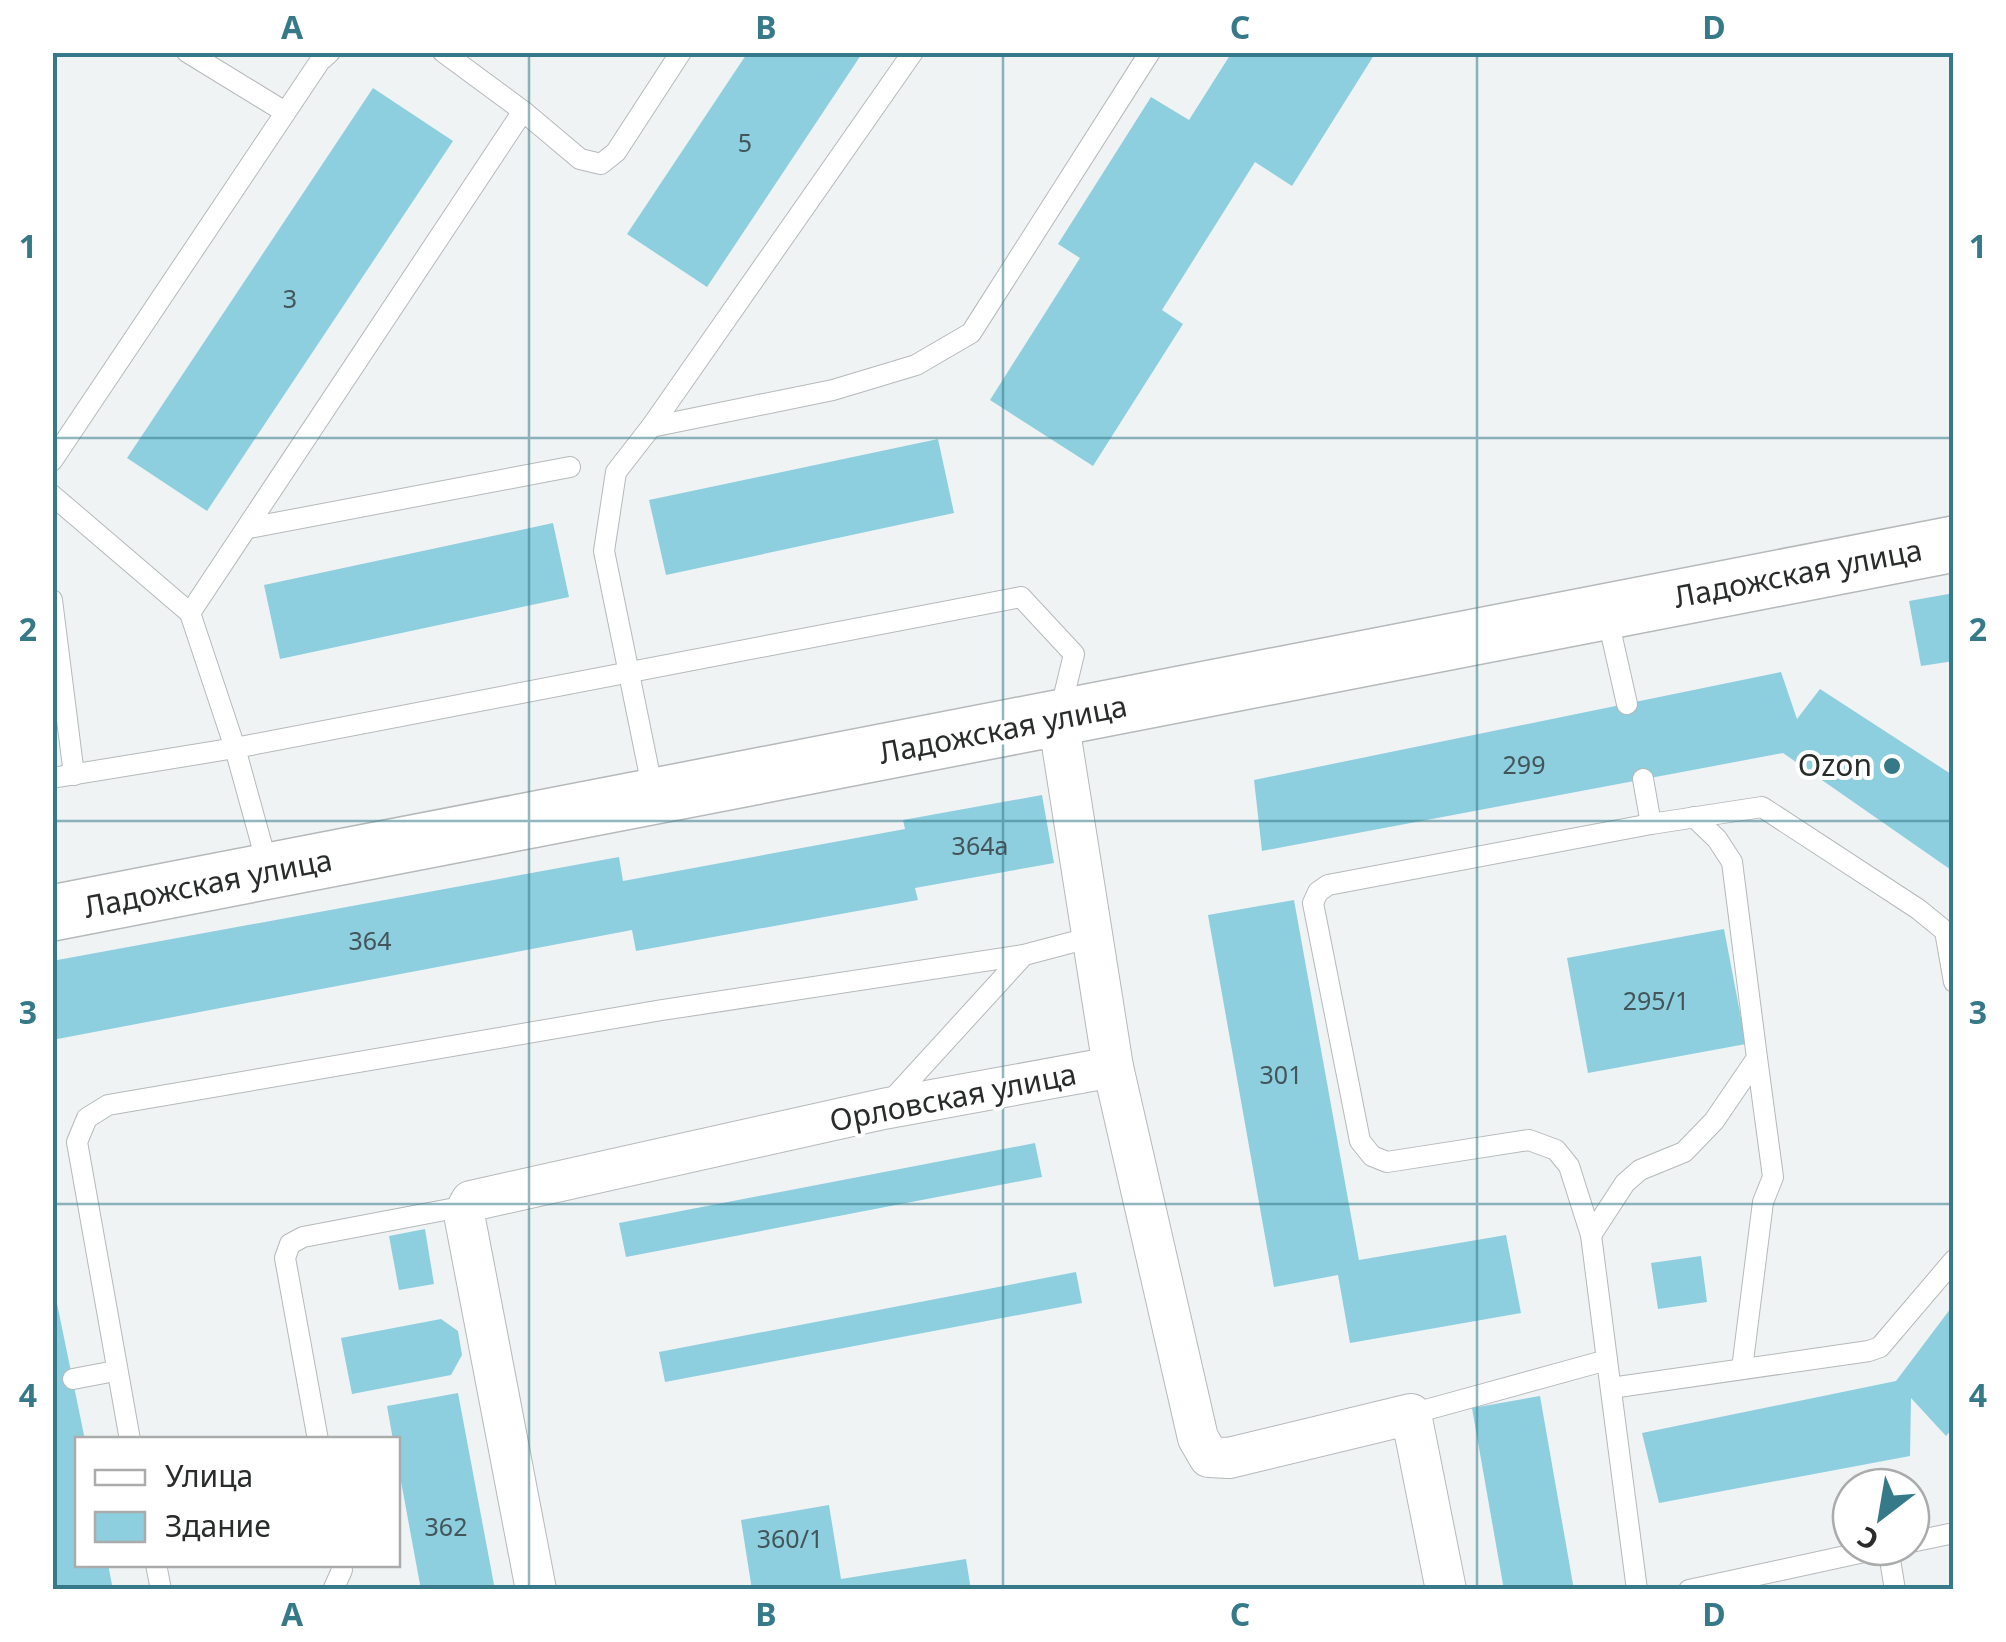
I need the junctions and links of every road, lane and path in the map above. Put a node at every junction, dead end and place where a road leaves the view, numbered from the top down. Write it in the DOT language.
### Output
graph roads {
  1 [pos="187,52"];
  2 [pos="330,52"];
  3 [pos="444,52"];
  4 [pos="681,52"];
  5 [pos="913,52"];
  6 [pos="1150,52"];
  7 [pos="522,111"];
  8 [pos="285,112"];
  9 [pos="651,427"];
  10 [pos="52,460"];
  11 [pos="570,467"];
  12 [pos="52,495"];
  13 [pos="249,528"];
  14 [pos="1954,544"];
  15 [pos="52,600"];
  16 [pos="1606,610"];
  17 [pos="190,613"];
  18 [pos="629,672"];
  19 [pos="1626,704"];
  20 [pos="1058,719"];
  21 [pos="235,748"];
  22 [pos="74,774"];
  23 [pos="52,778"];
  24 [pos="1643,779"];
  25 [pos="654,798"];
  26 [pos="1694,817"];
  27 [pos="1651,824"];
  28 [pos="269,873"];
  29 [pos="52,913"];
  30 [pos="1092,938"];
  31 [pos="1024,955"];
  32 [pos="1954,982"];
  33 [pos="1757,1058"];
  34 [pos="1113,1068"];
  35 [pos="883,1109"];
  36 [pos="466,1206"];
  37 [pos="1590,1234"];
  38 [pos="1954,1260"];
  39 [pos="1607,1360"];
  40 [pos="1742,1369"];
  41 [pos="115,1371"];
  42 [pos="74,1380"];
  43 [pos="1611,1388"];
  44 [pos="1411,1414"];
  45 [pos="129,1437"];
  46 [pos="317,1437"];
  47 [pos="1831,1559"];
  48 [pos="341,1567"];
  49 [pos="333,1590"];
  50 [pos="536,1590"];
  51 [pos="1446,1590"];
  52 [pos="1637,1590"];
  53 [pos="1689,1590"];
  1 -- 8 [label="lane"];
  2 -- 8 [label="lane"];
  3 -- 7 [label="lane"];
  4 -- 7 [label="lane"];
  5 -- 9 [label="lane"];
  6 -- 9 [label="lane"];
  7 -- 13 [label="lane"];
  8 -- 10 [label="lane"];
  9 -- 18 [label="lane"];
  11 -- 13 [label="lane"];
  12 -- 17 [label="lane"];
  13 -- 17 [label="lane"];
  14 -- 16 [label="main road, Ладожская улица"];
  15 -- 22 [label="lane"];
  16 -- 19 [label="lane"];
  16 -- 20 [label="main road, Ладожская улица"];
  17 -- 21 [label="lane"];
  18 -- 20 [label="lane"];
  18 -- 21 [label="lane"];
  18 -- 25 [label="lane"];
  20 -- 25 [label="main road, Ладожская улица"];
  20 -- 30 [label="street"];
  21 -- 22 [label="lane"];
  21 -- 28 [label="lane"];
  22 -- 23 [label="lane"];
  24 -- 27 [label="lane"];
  25 -- 28 [label="main road, Ладожская улица"];
  26 -- 27 [label="lane"];
  26 -- 32 [label="lane"];
  26 -- 33 [label="lane"];
  27 -- 37 [label="lane"];
  28 -- 29 [label="main road, Ладожская улица"];
  30 -- 31 [label="lane"];
  30 -- 34 [label="street"];
  31 -- 35 [label="lane"];
  31 -- 41 [label="lane"];
  33 -- 37 [label="lane"];
  33 -- 40 [label="lane"];
  34 -- 35 [label="street, Орловская улица"];
  34 -- 44 [label="street, Орловская улица"];
  35 -- 36 [label="street, Орловская улица"];
  36 -- 46 [label="lane"];
  36 -- 50 [label="street"];
  37 -- 39 [label="lane"];
  38 -- 40 [label="lane"];
  39 -- 43 [label="lane"];
  39 -- 44 [label="lane"];
  40 -- 43 [label="lane"];
  41 -- 42 [label="lane"];
  41 -- 45 [label="lane"];
  43 -- 52 [label="lane"];
  44 -- 51 [label="street"];
  47 -- 53 [label="lane"];
  48 -- 49 [label="lane"];
}
